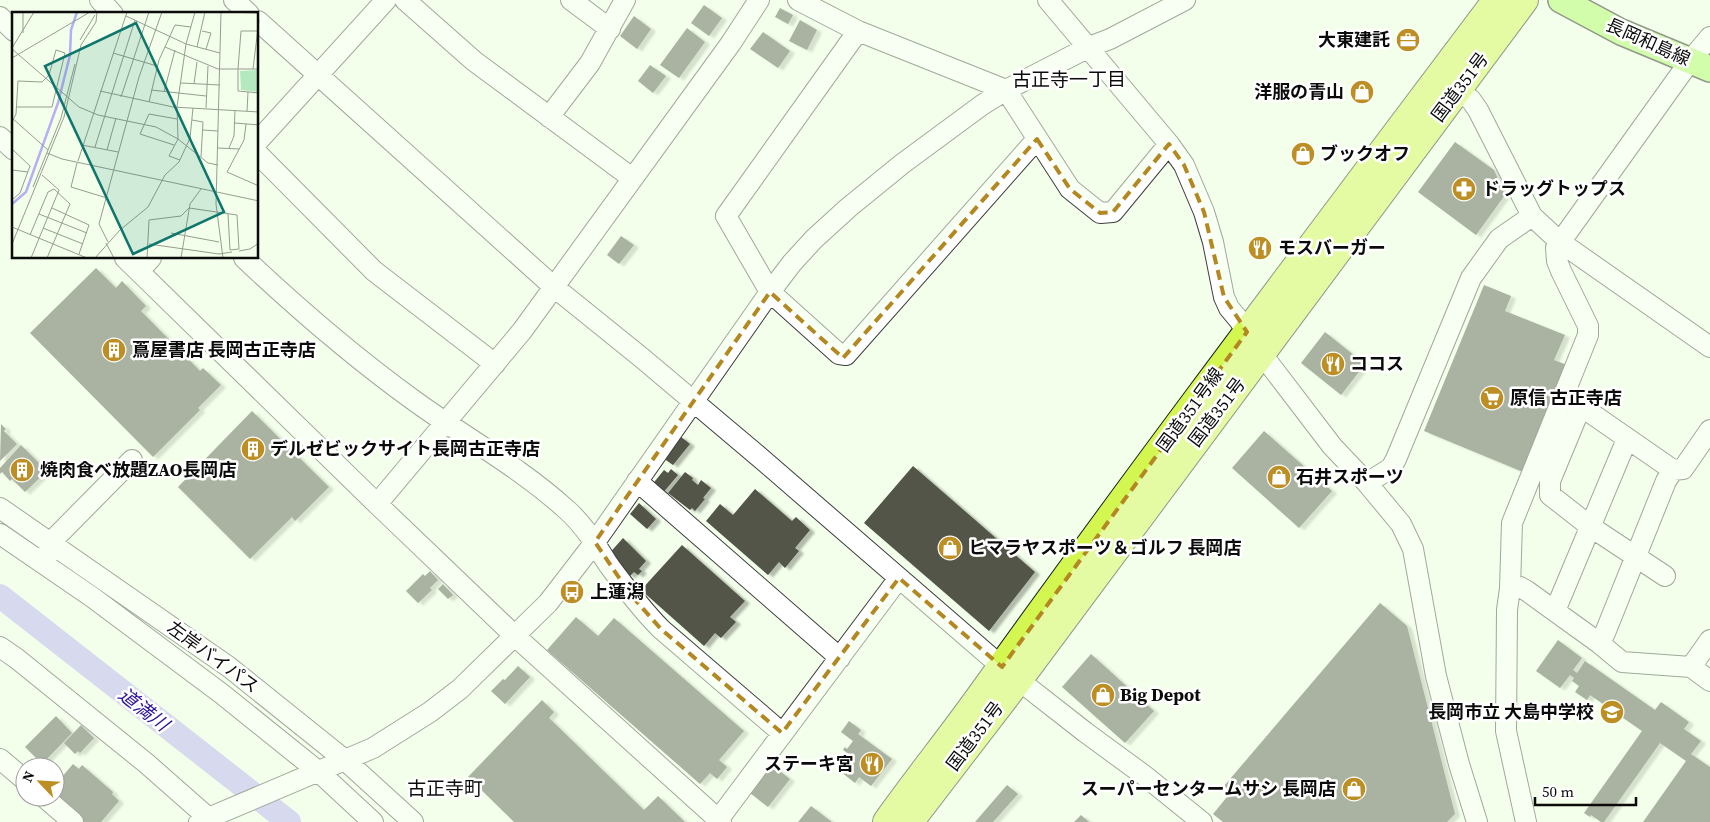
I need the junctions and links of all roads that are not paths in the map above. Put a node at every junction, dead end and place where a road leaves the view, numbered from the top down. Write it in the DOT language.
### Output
graph roads {
  1 [pos="100,0"];
  2 [pos="234,0"];
  3 [pos="386,0"];
  4 [pos="406,0"];
  5 [pos="571,0"];
  6 [pos="625,0"];
  7 [pos="759,0"];
  8 [pos="798,0"];
  9 [pos="1048,0"];
  10 [pos="1185,0"];
  11 [pos="1497,0"];
  12 [pos="1524,0"];
  13 [pos="1561,0"];
  14 [pos="111,12"];
  15 [pos="247,12"];
  16 [pos="0,17"];
  17 [pos="259,22"];
  18 [pos="12,29"];
  19 [pos="610,29"];
  20 [pos="858,31"];
  21 [pos="1710,37"];
  22 [pos="1089,48"];
  23 [pos="1700,65"];
  24 [pos="318,76"];
  25 [pos="1006,90"];
  26 [pos="1457,90"];
  27 [pos="549,117"];
  28 [pos="0,137"];
  29 [pos="1038,139"];
  30 [pos="259,140"];
  31 [pos="1169,144"];
  32 [pos="12,148"];
  33 [pos="259,155"];
  34 [pos="632,178"];
  35 [pos="1532,216"];
  36 [pos="1560,242"];
  37 [pos="245,259"];
  38 [pos="138,262"];
  39 [pos="554,287"];
  40 [pos="770,292"];
  41 [pos="1254,342"];
  42 [pos="1710,347"];
  43 [pos="495,364"];
  44 [pos="1564,395"];
  45 [pos="694,402"];
  46 [pos="1582,406"];
  47 [pos="446,423"];
  48 [pos="1710,430"];
  49 [pos="1627,439"];
  50 [pos="132,460"];
  51 [pos="1678,470"];
  52 [pos="637,481"];
  53 [pos="1367,483"];
  54 [pos="376,504"];
  55 [pos="0,508"];
  56 [pos="1591,527"];
  57 [pos="0,534"];
  58 [pos="595,542"];
  59 [pos="50,543"];
  60 [pos="1635,556"];
  61 [pos="1666,576"];
  62 [pos="899,578"];
  63 [pos="1510,588"];
  64 [pos="92,596"];
  65 [pos="1556,610"];
  66 [pos="515,636"];
  67 [pos="1710,640"];
  68 [pos="1599,643"];
  69 [pos="0,647"];
  70 [pos="840,658"];
  71 [pos="1691,667"];
  72 [pos="1010,673"];
  73 [pos="1710,680"];
  74 [pos="782,733"];
  75 [pos="0,759"];
  76 [pos="345,760"];
  77 [pos="15,772"];
  78 [pos="319,772"];
  79 [pos="56,807"];
  80 [pos="207,821"];
  81 [pos="719,821"];
  82 [pos="73,822"];
  83 [pos="373,822"];
  84 [pos="413,822"];
  85 [pos="887,822"];
  86 [pos="909,822"];
  87 [pos="1201,822"];
  88 [pos="1477,822"];
  89 [pos="1526,822"];
  1 -- 14 [label="street"];
  2 -- 15 [label="street"];
  3 -- 24 [label="street"];
  4 -- 27 [label="street"];
  5 -- 19 [label="street"];
  6 -- 19 [label="street"];
  7 -- 34 [label="street"];
  8 -- 20 [label="street"];
  9 -- 22 [label="street"];
  10 -- 22 [label="street"];
  11 -- 41 [label="highway"];
  12 -- 26 [label="highway, 国道351号"];
  13 -- 23 [label="main road, 長岡和島線"];
  16 -- 18 [label="street"];
  17 -- 24 [label="street"];
  19 -- 27 [label="street"];
  20 -- 25 [label="street"];
  20 -- 40 [label="street"];
  21 -- 23 [label="street"];
  22 -- 25 [label="street"];
  22 -- 31 [label="street"];
  23 -- 36 [label="street"];
  24 -- 30 [label="street"];
  24 -- 39 [label="street"];
  25 -- 29 [label="street"];
  25 -- 40 [label="street"];
  26 -- 35 [label="street"];
  26 -- 41 [label="highway, 国道351号"];
  27 -- 34 [label="street"];
  28 -- 32 [label="street"];
  29 -- 31 [label="street"];
  29 -- 40 [label="street"];
  31 -- 41 [label="street"];
  33 -- 43 [label="street"];
  34 -- 39 [label="street"];
  35 -- 36 [label="street"];
  35 -- 53 [label="street"];
  36 -- 42 [label="street"];
  36 -- 44 [label="street"];
  37 -- 47 [label="street"];
  38 -- 54 [label="street"];
  39 -- 43 [label="street"];
  39 -- 45 [label="street"];
  40 -- 45 [label="street"];
  41 -- 53 [label="street"];
  41 -- 72 [label="highway, 国道351号"];
  43 -- 47 [label="street"];
  44 -- 46 [label="street"];
  44 -- 63 [label="street"];
  45 -- 52 [label="street"];
  45 -- 62 [label="street"];
  46 -- 49 [label="street"];
  46 -- 56 [label="street"];
  47 -- 54 [label="street"];
  47 -- 58 [label="street"];
  48 -- 51 [label="street"];
  49 -- 51 [label="street"];
  49 -- 56 [label="street"];
  50 -- 59 [label="street"];
  51 -- 60 [label="street"];
  52 -- 58 [label="street"];
  52 -- 70 [label="street"];
  53 -- 88 [label="street"];
  54 -- 66 [label="street"];
  55 -- 59 [label="street, 左岸バイパス"];
  56 -- 60 [label="street"];
  56 -- 65 [label="street"];
  57 -- 64 [label="street, 左岸バイパス"];
  58 -- 66 [label="street"];
  58 -- 74 [label="street"];
  59 -- 64 [label="street"];
  59 -- 76 [label="street, 左岸バイパス"];
  60 -- 61 [label="street"];
  60 -- 68 [label="street"];
  62 -- 70 [label="street"];
  62 -- 72 [label="street"];
  63 -- 65 [label="street"];
  63 -- 89 [label="street"];
  64 -- 78 [label="street, 左岸バイパス"];
  65 -- 68 [label="street"];
  66 -- 76 [label="street"];
  66 -- 81 [label="street"];
  67 -- 71 [label="street"];
  68 -- 71 [label="street"];
  69 -- 80 [label="street"];
  70 -- 74 [label="street"];
  71 -- 73 [label="street"];
  72 -- 85 [label="highway"];
  72 -- 86 [label="highway, 国道351号"];
  72 -- 87 [label="street"];
  74 -- 81 [label="street"];
  75 -- 77 [label="street"];
  76 -- 78 [label="street"];
  76 -- 84 [label="street, 左岸バイパス"];
  78 -- 80 [label="street"];
  78 -- 83 [label="street, 左岸バイパス"];
  79 -- 82 [label="street"];
}
